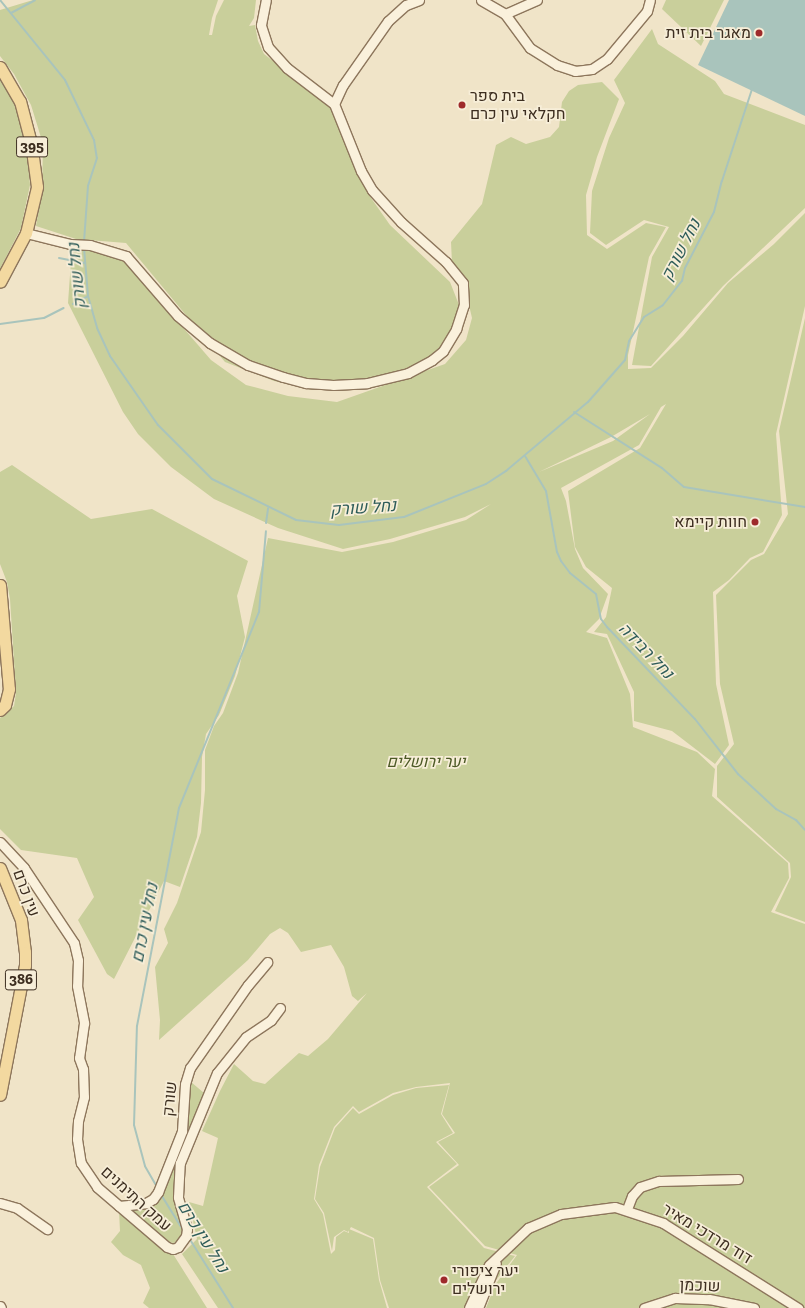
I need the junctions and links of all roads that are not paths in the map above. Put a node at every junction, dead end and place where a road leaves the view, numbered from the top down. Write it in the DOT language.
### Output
graph roads {
  1 [pos="266,0"];
  2 [pos="419,0"];
  3 [pos="481,0"];
  4 [pos="537,0"];
  5 [pos="650,0"];
  6 [pos="505,14"];
  7 [pos="0,67"];
  8 [pos="334,104"];
  9 [pos="26,233"];
  10 [pos="0,282"];
  11 [pos="0,585"];
  12 [pos="0,710"];
  13 [pos="0,842"];
  14 [pos="0,868"];
  15 [pos="267,962"];
  16 [pos="280,1008"];
  17 [pos="0,1095"];
  18 [pos="738,1179"];
  19 [pos="0,1203"];
  20 [pos="119,1206"];
  21 [pos="627,1209"];
  22 [pos="47,1229"];
  23 [pos="508,1247"];
  24 [pos="469,1308"];
  25 [pos="478,1308"];
  26 [pos="644,1308"];
  27 [pos="754,1308"];
  28 [pos="798,1308"];
  1 -- 8 [label="street"];
  2 -- 8 [label="street"];
  3 -- 6 [label="street"];
  4 -- 6 [label="street"];
  5 -- 6 [label="street"];
  7 -- 9 [label="main road, 395"];
  8 -- 9 [label="street"];
  9 -- 10 [label="main road, 395"];
  11 -- 12 [label="main road"];
  13 -- 20 [label="street, עמק התימנים"];
  14 -- 17 [label="main road, עין כרם / 386"];
  15 -- 20 [label="street, שורק"];
  16 -- 20 [label="street, עמק התימנים"];
  18 -- 21 [label="street"];
  19 -- 22 [label="street"];
  21 -- 23 [label="street, דוד מרדכי מאיר"];
  21 -- 28 [label="street, דוד מרדכי מאיר"];
  23 -- 24 [label="street, דוד מרדכי מאיר"];
  23 -- 25 [label="street, דוד מרדכי מאיר"];
  26 -- 27 [label="street, שוכמן"];
}
